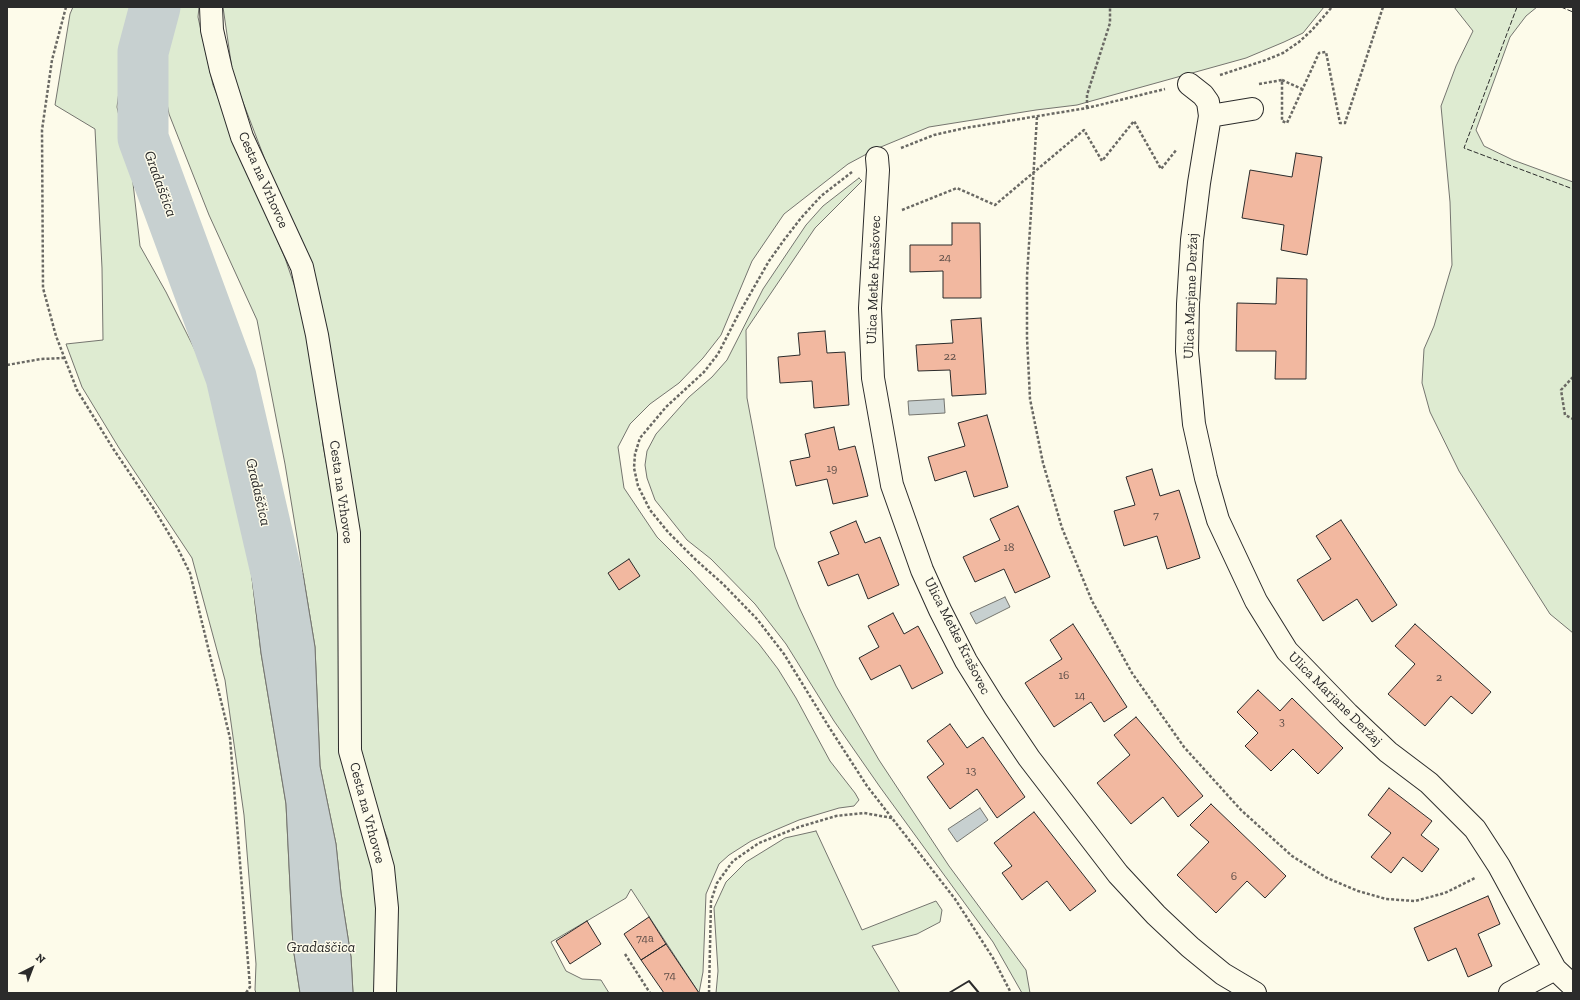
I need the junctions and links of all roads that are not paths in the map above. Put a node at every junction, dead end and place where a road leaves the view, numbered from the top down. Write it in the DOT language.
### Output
graph roads {
  1 [pos="211,7"];
  2 [pos="1190,84"];
  3 [pos="1252,109"];
  4 [pos="1210,116"];
  5 [pos="877,158"];
  6 [pos="1555,968"];
  7 [pos="1573,986"];
  8 [pos="385,993"];
  9 [pos="1255,993"];
  10 [pos="1510,993"];
  1 -- 8 [label="street, Cesta na Vrhovce"];
  2 -- 4 [label="street, Ulica Marjane Deržaj"];
  3 -- 4 [label="street"];
  4 -- 6 [label="street, Ulica Marjane Deržaj"];
  5 -- 9 [label="street, Ulica Metke Krašovec"];
  6 -- 7 [label="street, Ulica Marjane Deržaj"];
  6 -- 10 [label="street"];
}
